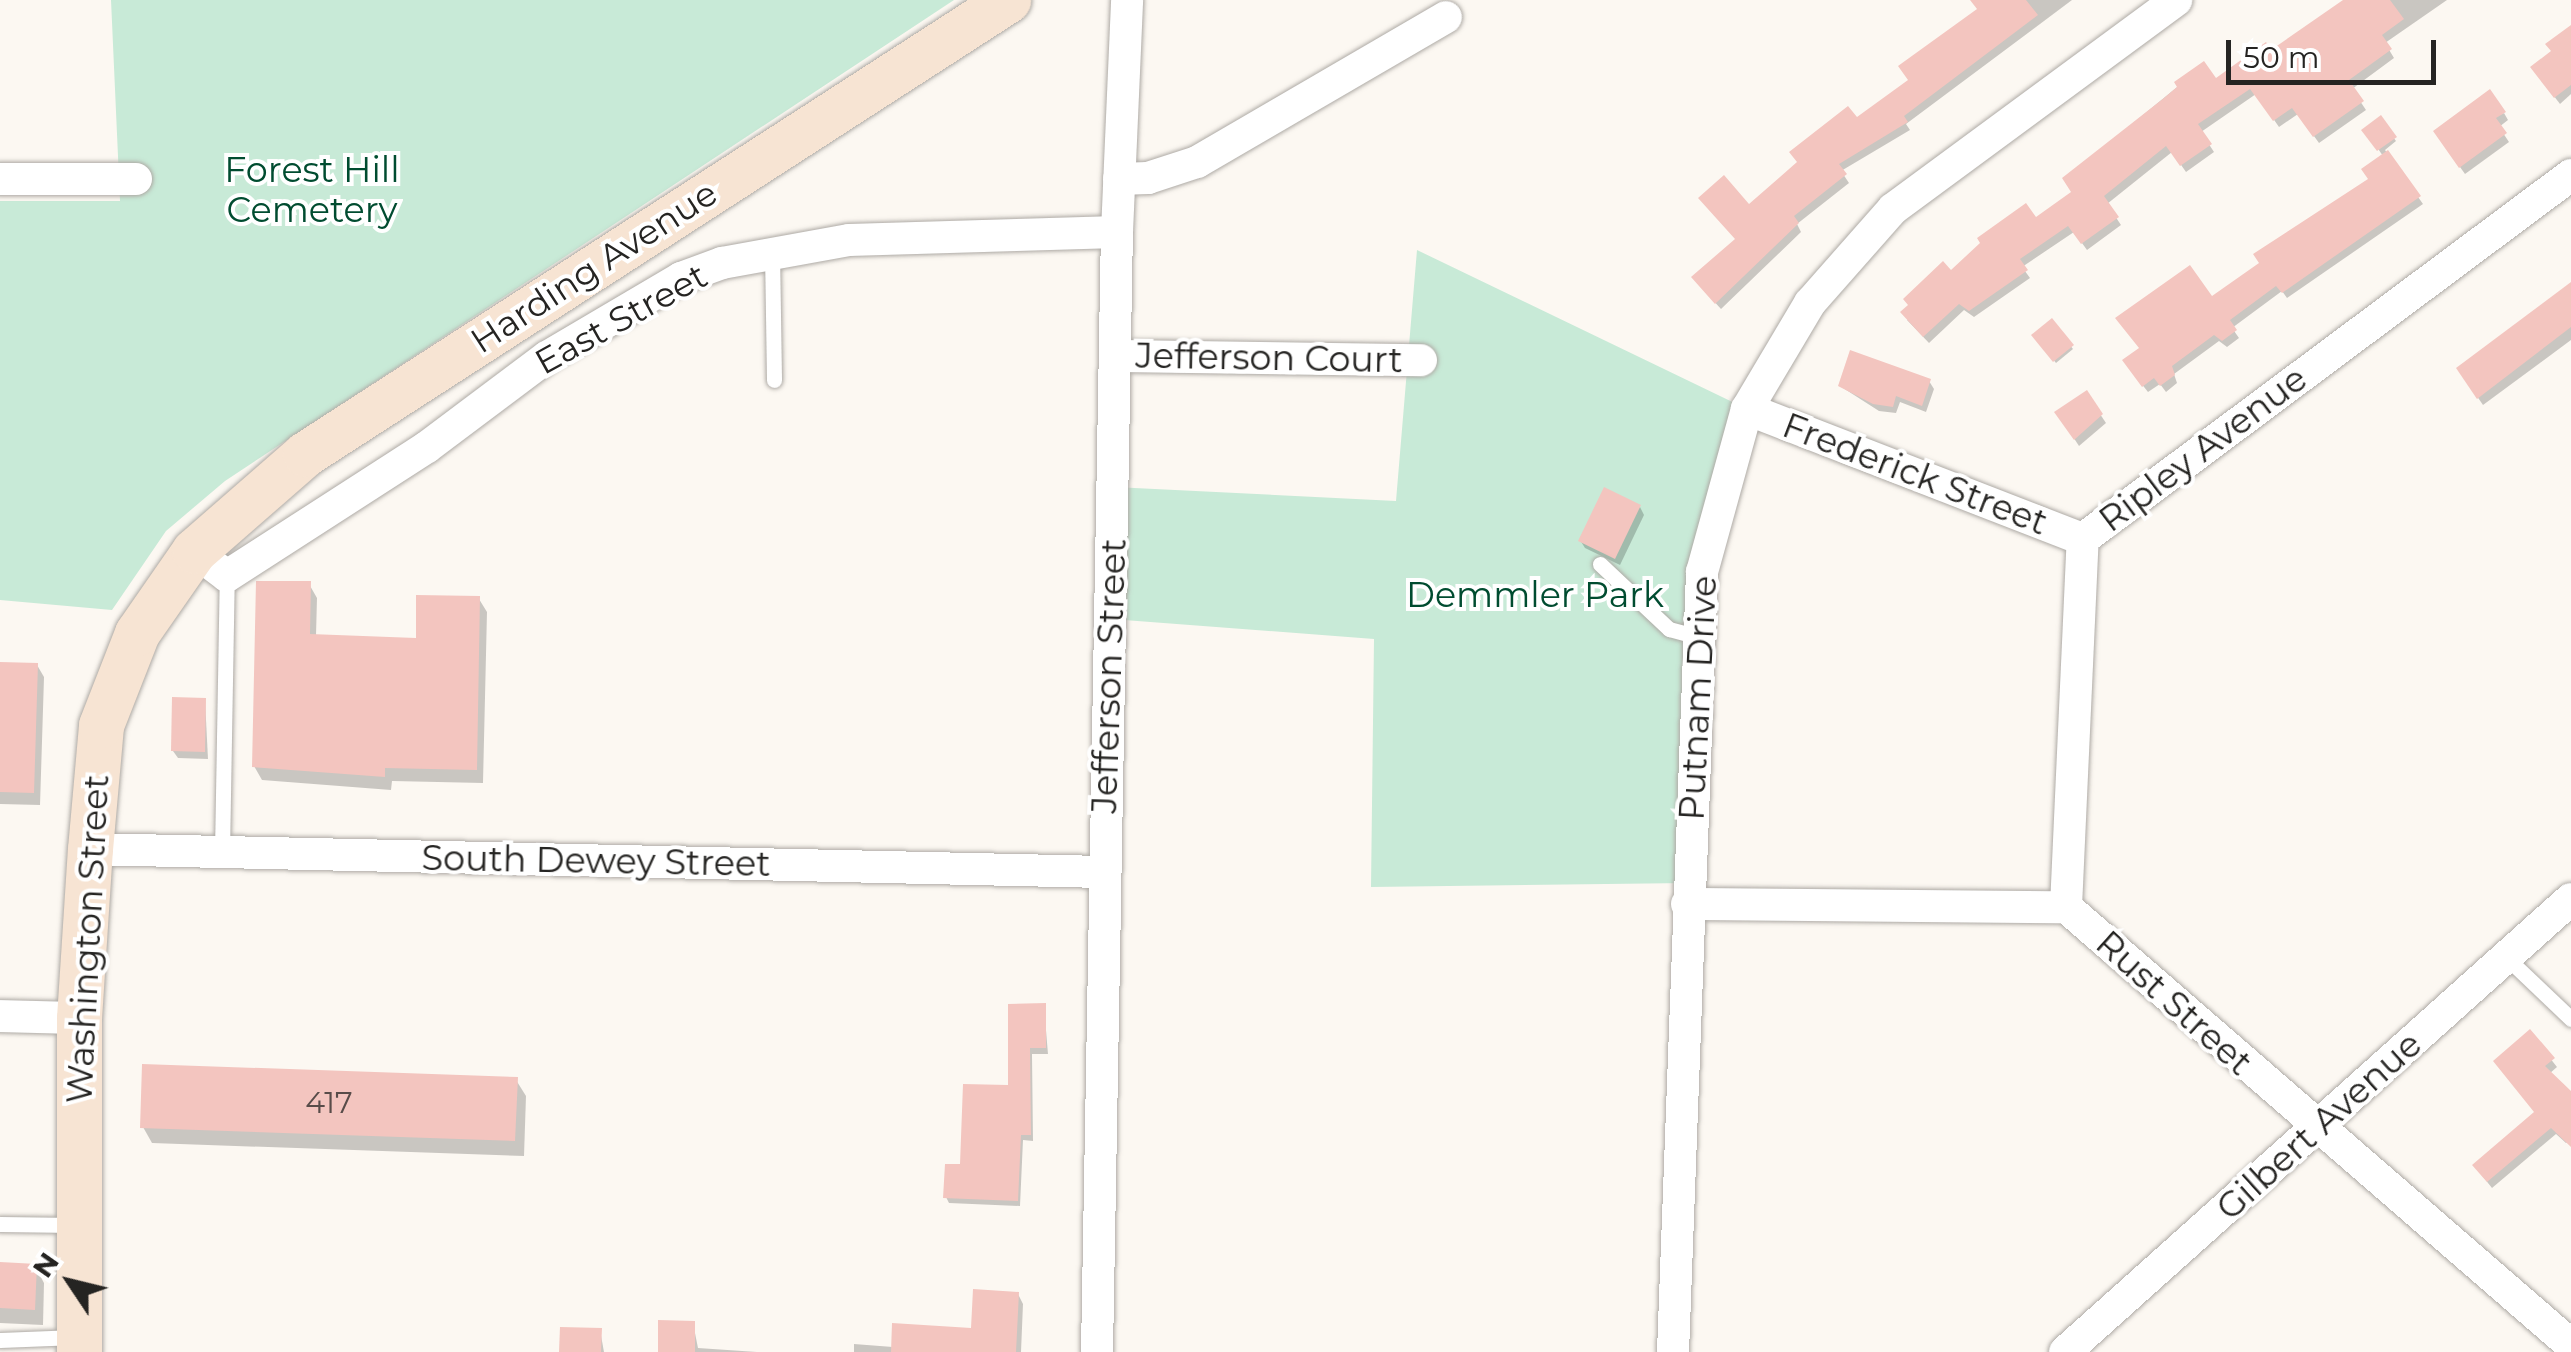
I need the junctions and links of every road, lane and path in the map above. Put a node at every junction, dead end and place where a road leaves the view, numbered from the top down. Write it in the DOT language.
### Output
graph roads {
  1 [pos="1008,0"];
  2 [pos="1127,0"];
  3 [pos="2176,0"];
  4 [pos="1446,17"];
  5 [pos="2571,175"];
  6 [pos="0,179"];
  7 [pos="136,179"];
  8 [pos="1118,179"];
  9 [pos="1117,232"];
  10 [pos="772,252"];
  11 [pos="1118,356"];
  12 [pos="1421,360"];
  13 [pos="774,380"];
  14 [pos="1747,409"];
  15 [pos="2083,539"];
  16 [pos="211,563"];
  17 [pos="1600,564"];
  18 [pos="1700,637"];
  19 [pos="90,849"];
  20 [pos="222,852"];
  21 [pos="1103,872"];
  22 [pos="2571,899"];
  23 [pos="1687,904"];
  24 [pos="2066,908"];
  25 [pos="2506,957"];
  26 [pos="0,1016"];
  27 [pos="79,1018"];
  28 [pos="2571,1019"];
  29 [pos="2316,1130"];
  30 [pos="0,1224"];
  31 [pos="78,1225"];
  32 [pos="0,1340"];
  33 [pos="79,1344"];
  34 [pos="2571,1345"];
  35 [pos="1097,1352"];
  36 [pos="1673,1352"];
  37 [pos="2065,1352"];
  1 -- 16 [label="main road, Harding Avenue"];
  2 -- 8 [label="street, Jefferson Street"];
  3 -- 14 [label="street, Putnam Drive"];
  4 -- 8 [label="street"];
  5 -- 15 [label="street, Ripley Avenue"];
  6 -- 7 [label="street"];
  8 -- 9 [label="street, Jefferson Street"];
  9 -- 10 [label="street, East Street"];
  9 -- 11 [label="street, Jefferson Street"];
  10 -- 13 [label="lane"];
  10 -- 16 [label="street, East Street"];
  11 -- 12 [label="street, Jefferson Court"];
  11 -- 21 [label="street, Jefferson Street"];
  14 -- 15 [label="street, Frederick Street"];
  14 -- 18 [label="street, Putnam Drive"];
  15 -- 24 [label="street, Ripley Avenue"];
  16 -- 19 [label="main road, Washington Street"];
  16 -- 20 [label="lane"];
  17 -- 18 [label="lane"];
  18 -- 23 [label="street, Putnam Drive"];
  19 -- 20 [label="street, South Dewey Street"];
  19 -- 27 [label="main road, Washington Street"];
  20 -- 21 [label="street, South Dewey Street"];
  21 -- 35 [label="street, Jefferson Street"];
  22 -- 25 [label="street, Gilbert Avenue"];
  23 -- 24 [label="street, Rust Street"];
  23 -- 36 [label="street, Putnam Drive"];
  24 -- 29 [label="street, Rust Street"];
  25 -- 28 [label="lane"];
  25 -- 29 [label="street, Gilbert Avenue"];
  26 -- 27 [label="street"];
  27 -- 31 [label="main road, Washington Street"];
  29 -- 34 [label="street, Rust Street"];
  29 -- 37 [label="street, Gilbert Avenue"];
  30 -- 31 [label="lane"];
  31 -- 33 [label="main road, Washington Street"];
  32 -- 33 [label="lane"];
}
